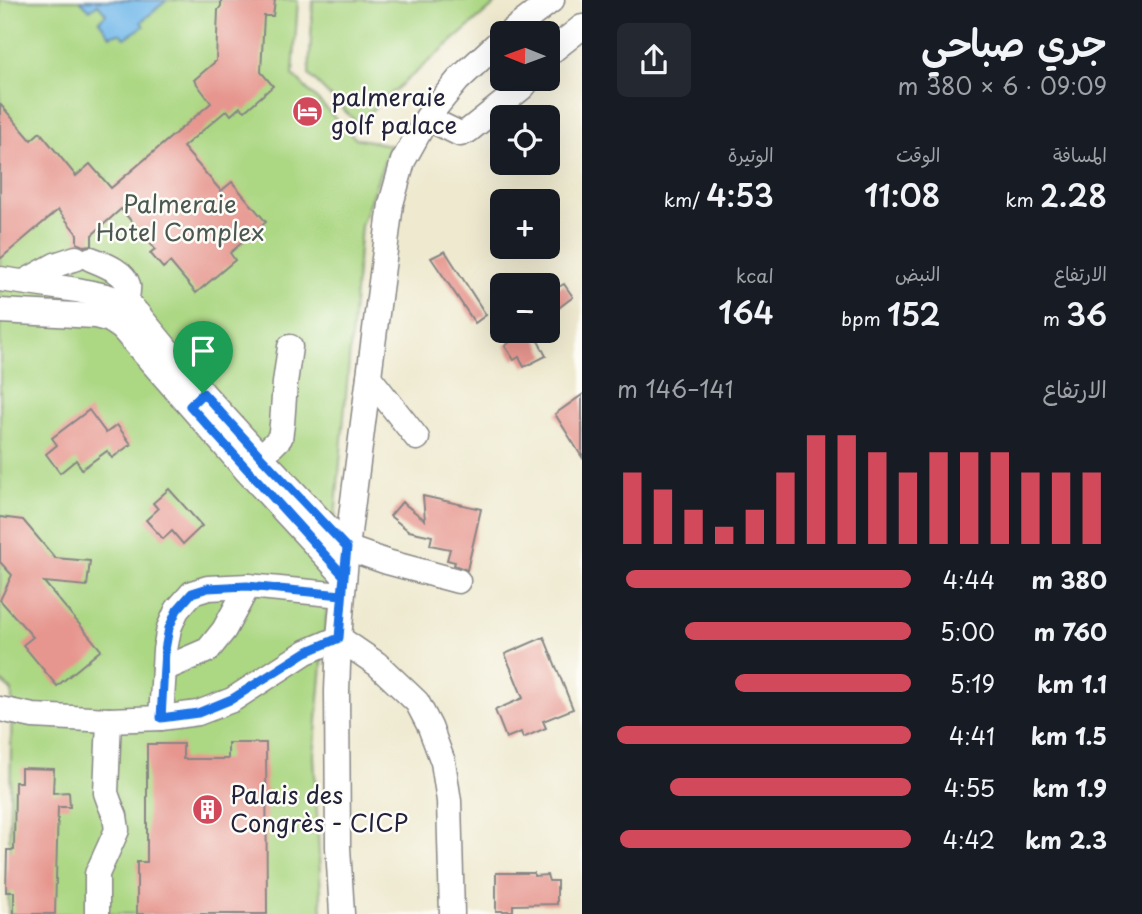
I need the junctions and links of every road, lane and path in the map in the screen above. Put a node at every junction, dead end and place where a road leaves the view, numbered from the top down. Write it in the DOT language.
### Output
graph roads {
  1 [pos="552,0"];
  2 [pos="525,21"];
  3 [pos="582,27"];
  4 [pos="560,44"];
  5 [pos="490,50"];
  6 [pos="518,91"];
  7 [pos="428,118"];
  8 [pos="12,281"];
  9 [pos="126,302"];
  10 [pos="0,311"];
  11 [pos="290,346"];
  12 [pos="369,377"];
  13 [pos="196,400"];
  14 [pos="417,438"];
  15 [pos="254,464"];
  16 [pos="347,548"];
  17 [pos="458,580"];
  18 [pos="247,586"];
  19 [pos="343,586"];
  20 [pos="339,638"];
  21 [pos="164,669"];
  22 [pos="0,709"];
  23 [pos="161,718"];
  24 [pos="109,720"];
  25 [pos="97,914"];
  26 [pos="342,914"];
  27 [pos="452,914"];
  1 -- 2 [label="street"];
  3 -- 4 [label="street"];
  5 -- 7 [label="street"];
  6 -- 7 [label="street"];
  7 -- 12 [label="street"];
  8 -- 9 [label="street"];
  8 -- 9 [label="street"];
  9 -- 13 [label="street"];
  10 -- 13 [label="street"];
  11 -- 15 [label="street"];
  12 -- 14 [label="street"];
  12 -- 16 [label="street"];
  13 -- 15 [label="street"];
  15 -- 16 [label="street"];
  15 -- 19 [label="street"];
  16 -- 17 [label="street"];
  16 -- 19 [label="street"];
  18 -- 19 [label="street"];
  18 -- 21 [label="street"];
  18 -- 21 [label="street"];
  19 -- 20 [label="street"];
  20 -- 23 [label="street"];
  20 -- 26 [label="street"];
  20 -- 27 [label="street"];
  21 -- 23 [label="street"];
  22 -- 24 [label="street"];
  23 -- 24 [label="street"];
  24 -- 25 [label="street"];
}
